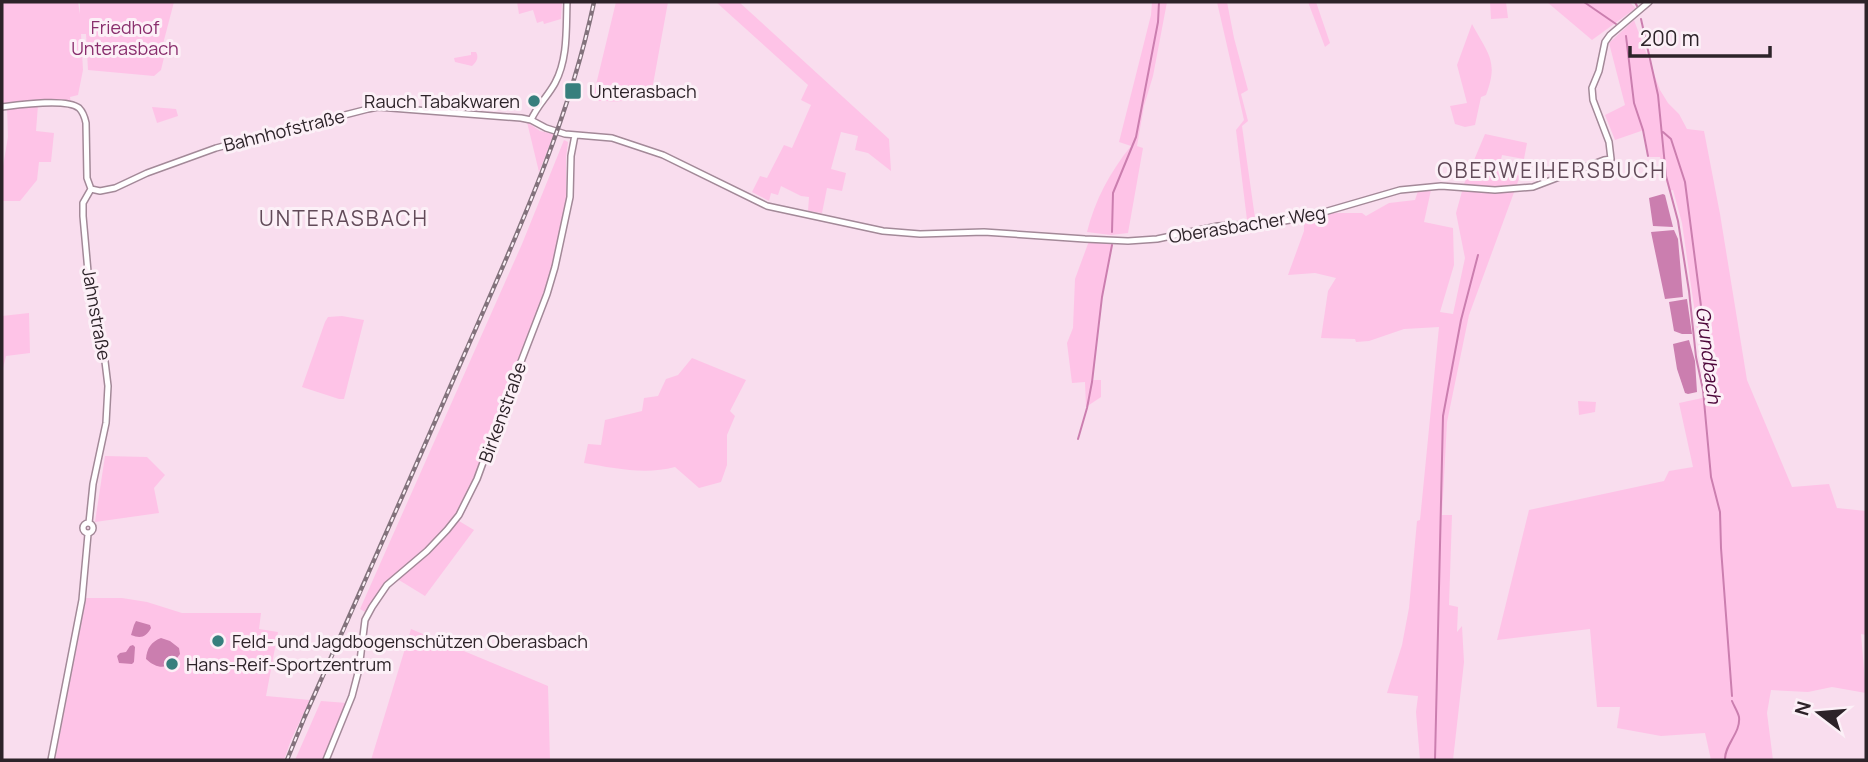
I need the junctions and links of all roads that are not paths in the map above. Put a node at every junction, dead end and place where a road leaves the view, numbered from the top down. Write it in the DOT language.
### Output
graph roads {
  1 [pos="567,2"];
  2 [pos="1649,2"];
  3 [pos="2,107"];
  4 [pos="531,120"];
  5 [pos="575,135"];
  6 [pos="90,189"];
  7 [pos="51,760"];
  8 [pos="326,760"];
  1 -- 4 [label="street"];
  2 -- 5 [label="street, Oberasbacher Weg"];
  3 -- 6 [label="street, Jahnstraße"];
  4 -- 5 [label="street, Bahnhofstraße"];
  4 -- 6 [label="street, Bahnhofstraße"];
  5 -- 8 [label="street, Birkenstraße"];
  6 -- 7 [label="street, Jahnstraße"];
}
